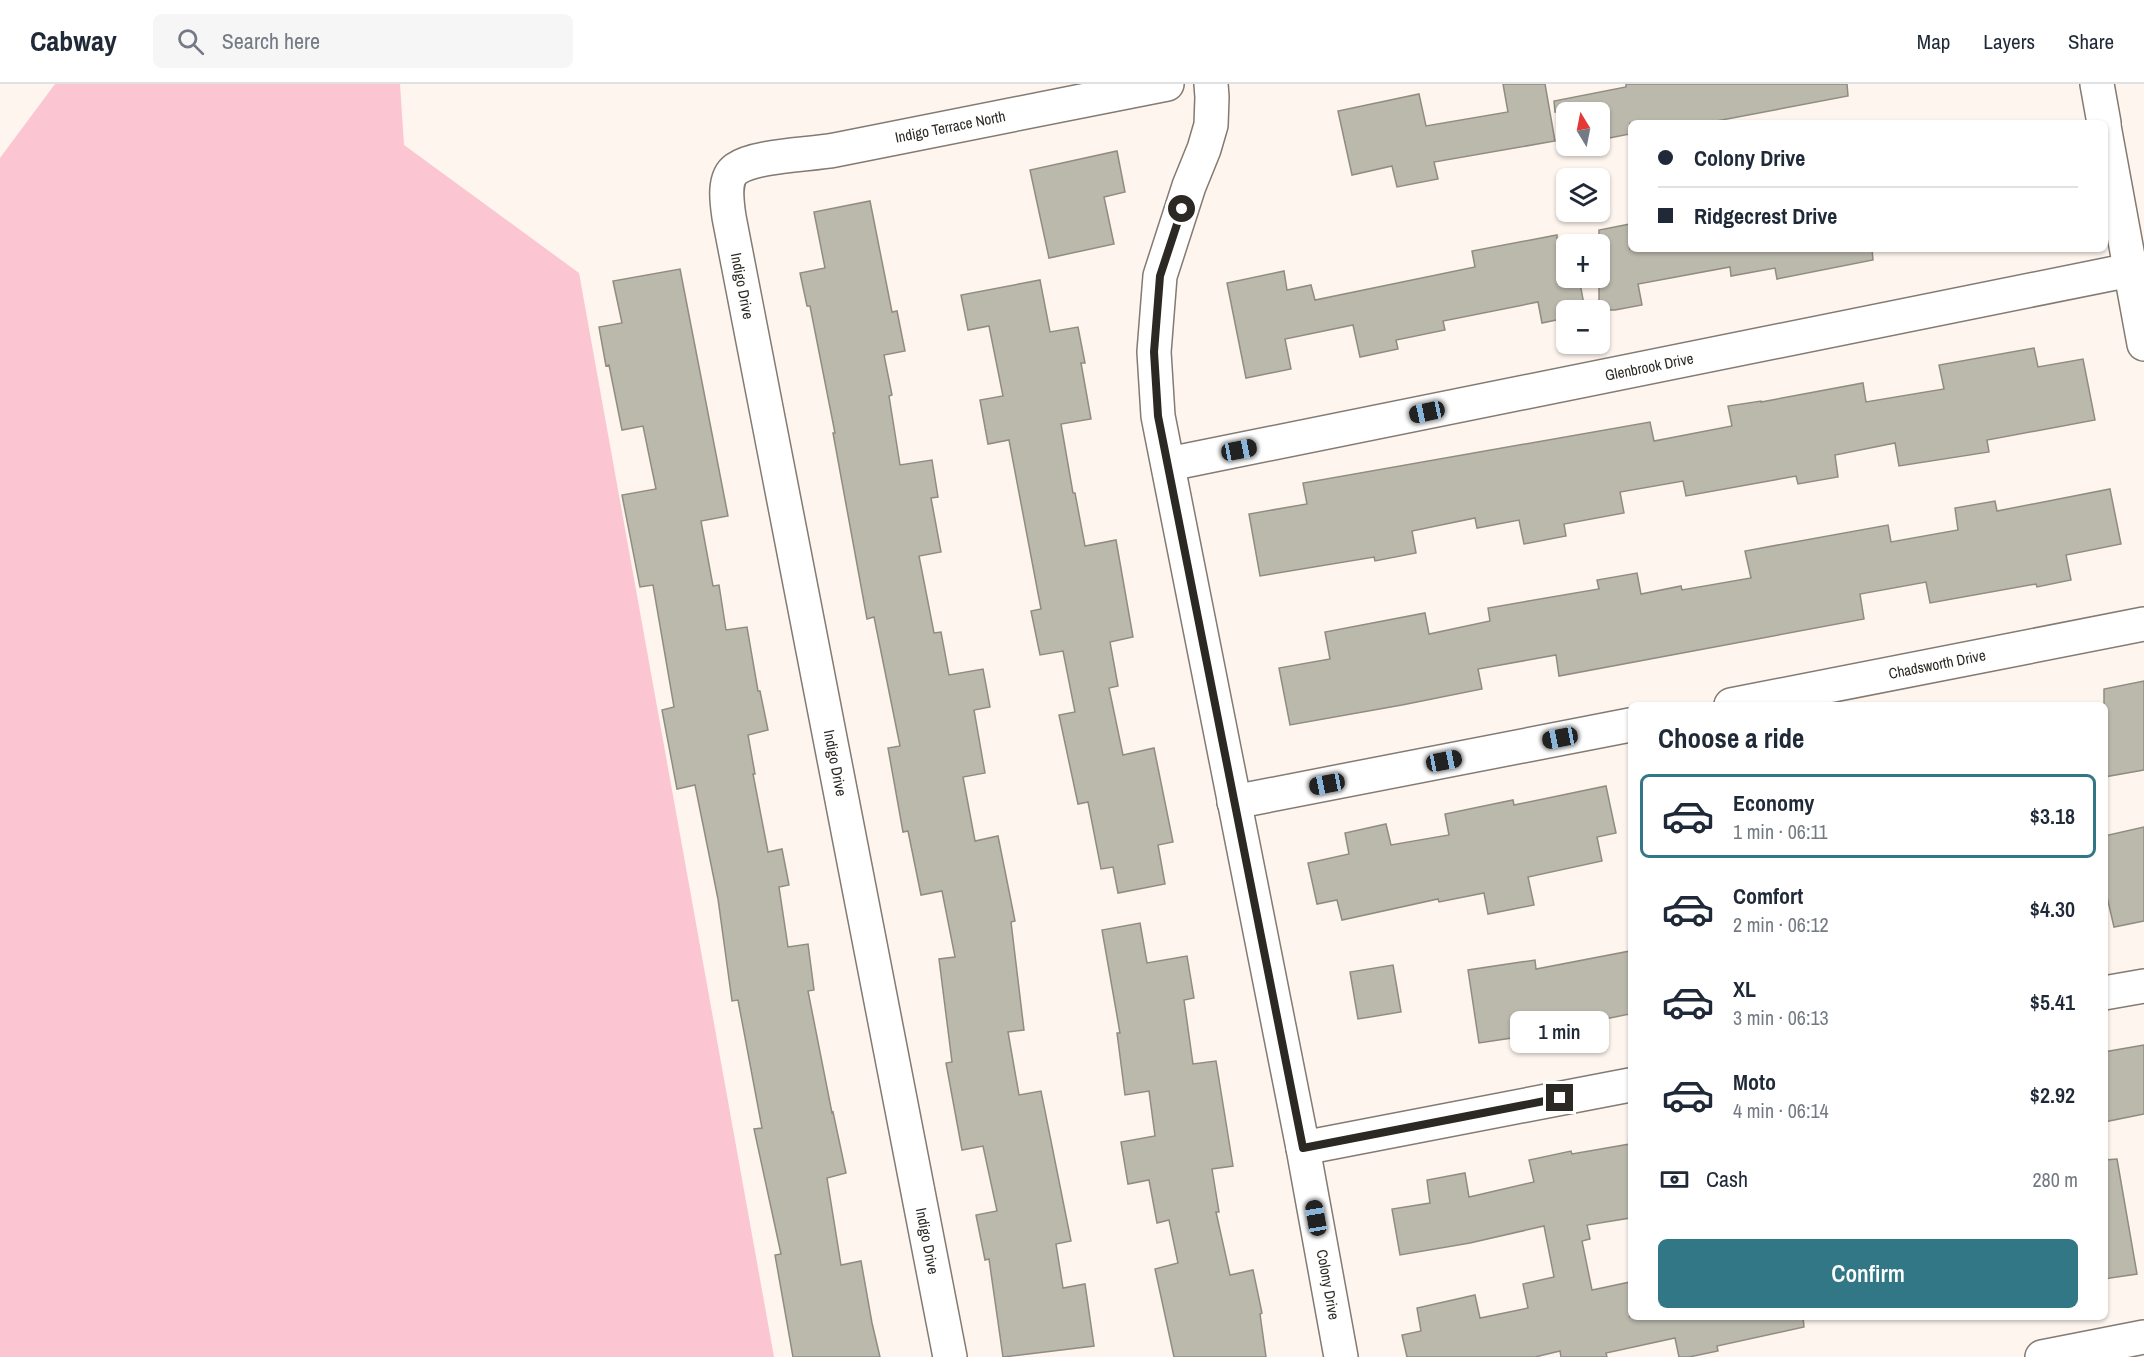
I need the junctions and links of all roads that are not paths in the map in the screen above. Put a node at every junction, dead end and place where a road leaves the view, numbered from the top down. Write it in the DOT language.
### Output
graph roads {
  1 [pos="1167,84"];
  2 [pos="1210,84"];
  3 [pos="2097,84"];
  4 [pos="2103,120"];
  5 [pos="2108,147"];
  6 [pos="734,170"];
  7 [pos="2130,270"];
  8 [pos="2144,344"];
  9 [pos="1169,464"];
  10 [pos="2144,624"];
  11 [pos="1746,702"];
  12 [pos="1628,725"];
  13 [pos="1234,802"];
  14 [pos="2144,986"];
  15 [pos="2108,992"];
  16 [pos="1628,1085"];
  17 [pos="1303,1148"];
  18 [pos="2144,1337"];
  19 [pos="950,1357"];
  20 [pos="1341,1357"];
  21 [pos="2042,1357"];
  1 -- 6 [label="street, Indigo Terrace North"];
  2 -- 9 [label="street, Colony Drive"];
  3 -- 4 [label="street"];
  5 -- 7 [label="street"];
  6 -- 19 [label="street, Indigo Drive"];
  7 -- 8 [label="street"];
  7 -- 9 [label="street, Glenbrook Drive"];
  9 -- 13 [label="street, Colony Drive"];
  10 -- 11 [label="street, Chadsworth Drive"];
  12 -- 13 [label="street"];
  13 -- 17 [label="street, Colony Drive"];
  14 -- 15 [label="street"];
  16 -- 17 [label="street"];
  17 -- 20 [label="street, Colony Drive"];
  18 -- 21 [label="street"];
}
